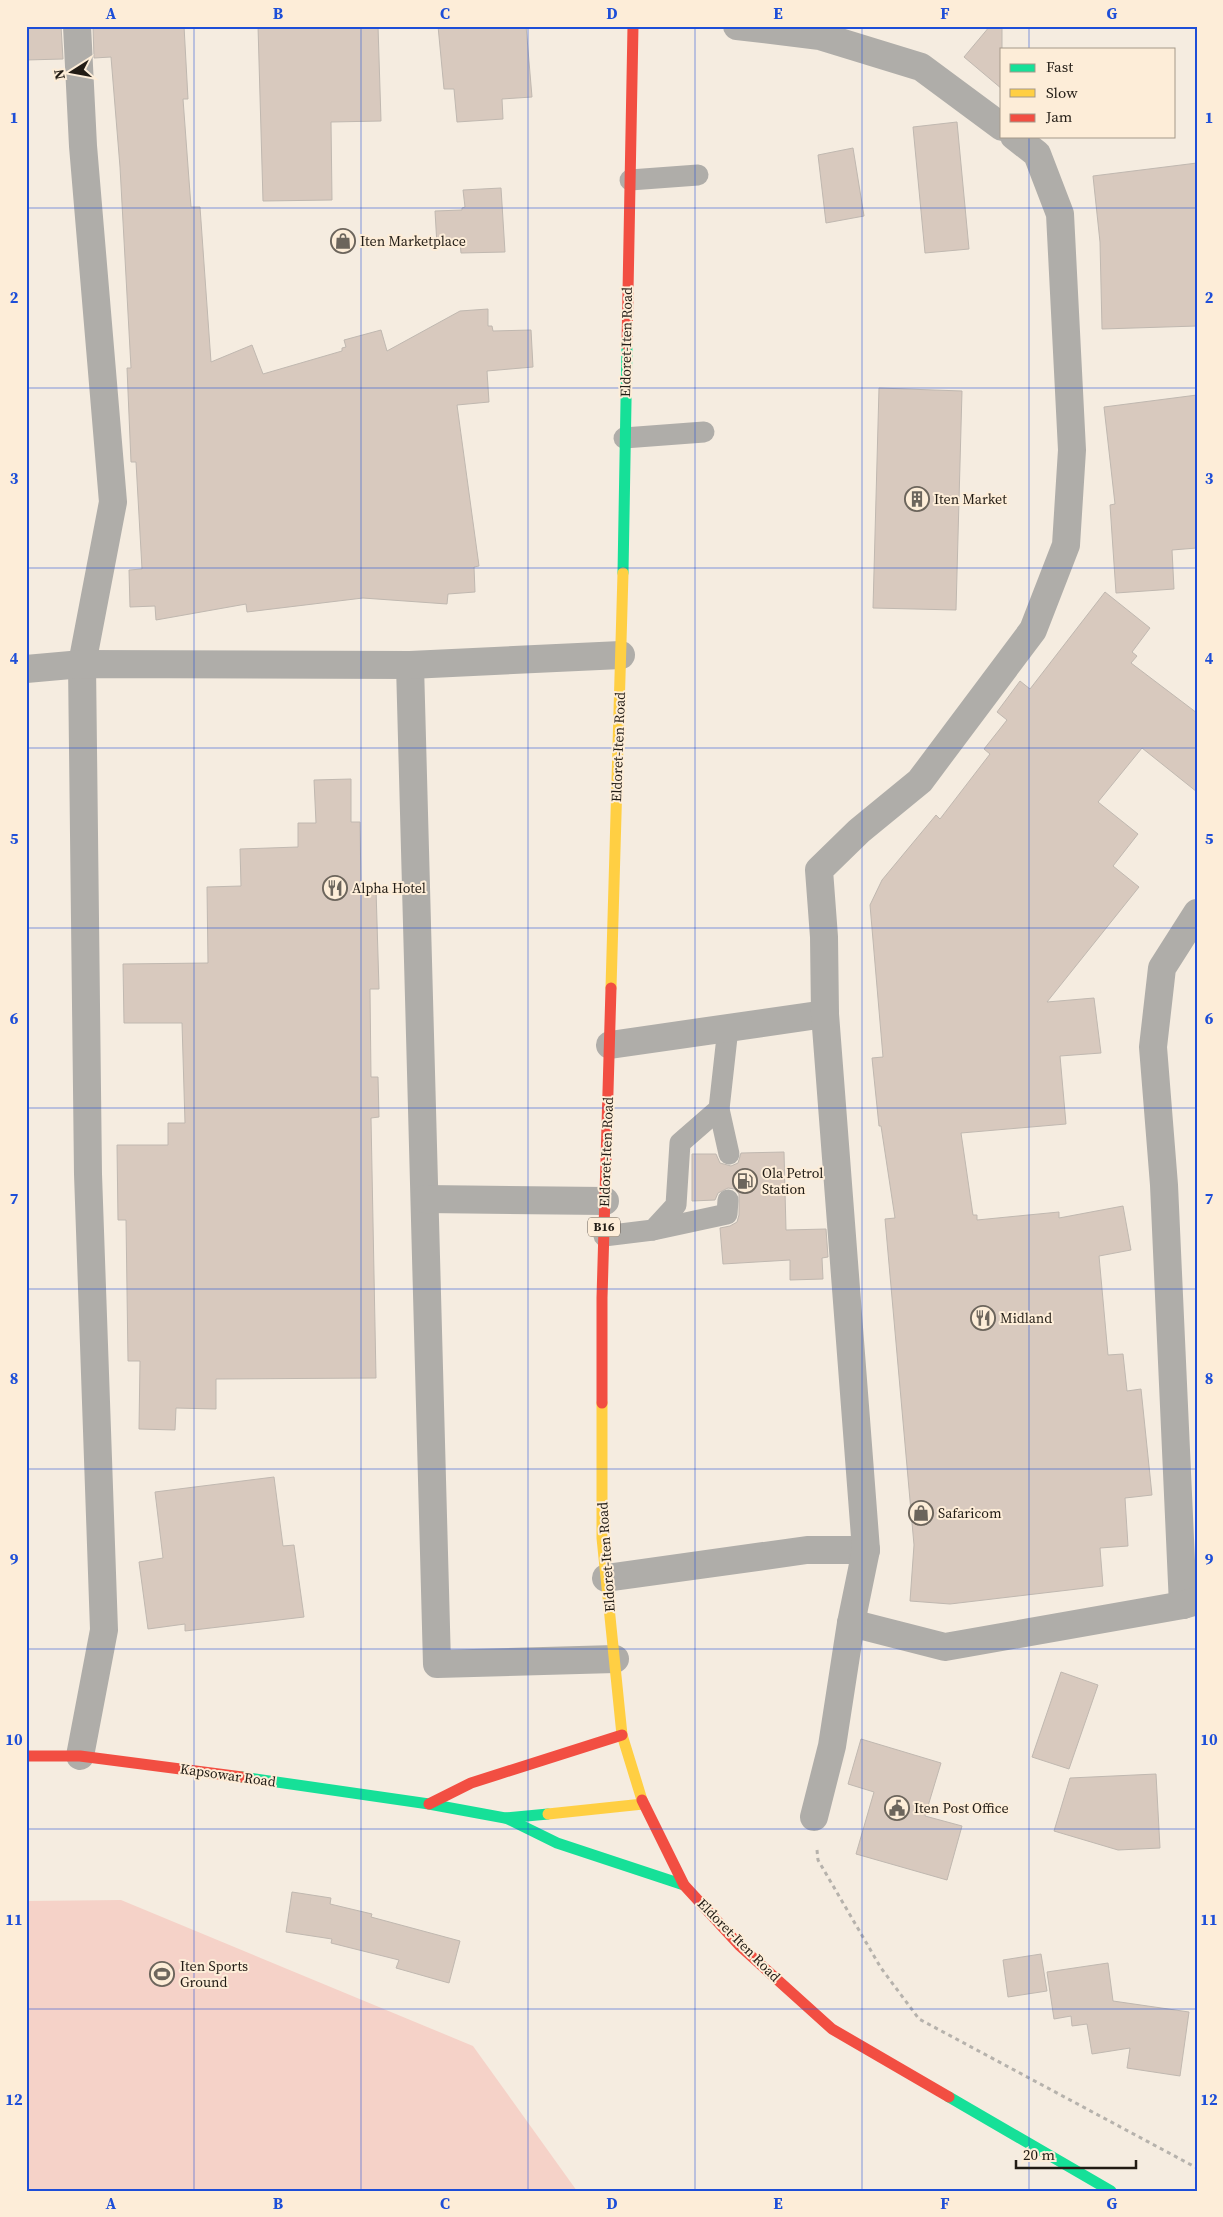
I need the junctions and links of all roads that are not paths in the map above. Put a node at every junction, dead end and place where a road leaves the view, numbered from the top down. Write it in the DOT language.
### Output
graph roads {
  1 [pos="77,26"];
  2 [pos="633,26"];
  3 [pos="737,26"];
  4 [pos="1000,126"];
  5 [pos="1017,138"];
  6 [pos="698,175"];
  7 [pos="630,180"];
  8 [pos="704,432"];
  9 [pos="624,438"];
  10 [pos="620,654"];
  11 [pos="82,664"];
  12 [pos="410,665"];
  13 [pos="26,670"];
  14 [pos="1197,913"];
  15 [pos="825,1014"];
  16 [pos="728,1028"];
  17 [pos="610,1044"];
  18 [pos="719,1108"];
  19 [pos="729,1154"];
  20 [pos="425,1199"];
  21 [pos="728,1200"];
  22 [pos="605,1201"];
  23 [pos="653,1230"];
  24 [pos="604,1236"];
  25 [pos="866,1550"];
  26 [pos="606,1578"];
  27 [pos="1190,1603"];
  28 [pos="851,1623"];
  29 [pos="615,1659"];
  30 [pos="622,1735"];
  31 [pos="26,1756"];
  32 [pos="80,1756"];
  33 [pos="430,1804"];
  34 [pos="643,1804"];
  35 [pos="814,1817"];
  36 [pos="505,1818"];
  37 [pos="684,1885"];
  38 [pos="1111,2191"];
  1 -- 11 [label="street"];
  2 -- 7 [label="main road, Eldoret-Iten Road / B16"];
  3 -- 4 [label="street"];
  5 -- 15 [label="street"];
  6 -- 7 [label="lane"];
  7 -- 9 [label="main road, Eldoret-Iten Road / B16"];
  8 -- 9 [label="lane"];
  9 -- 10 [label="main road, Eldoret-Iten Road / B16"];
  10 -- 12 [label="street"];
  10 -- 17 [label="main road, Eldoret-Iten Road / B16"];
  11 -- 12 [label="street"];
  11 -- 13 [label="street"];
  11 -- 32 [label="street"];
  12 -- 20 [label="street"];
  14 -- 27 [label="street"];
  15 -- 16 [label="street"];
  15 -- 25 [label="street"];
  16 -- 17 [label="street"];
  16 -- 18 [label="lane"];
  17 -- 22 [label="main road, Eldoret-Iten Road / B16"];
  18 -- 19 [label="lane"];
  18 -- 23 [label="lane"];
  20 -- 22 [label="street"];
  20 -- 29 [label="street"];
  21 -- 23 [label="lane"];
  22 -- 24 [label="main road, Eldoret-Iten Road / B16"];
  23 -- 24 [label="lane"];
  24 -- 26 [label="main road, Eldoret-Iten Road / B16"];
  25 -- 26 [label="street"];
  25 -- 28 [label="street"];
  26 -- 29 [label="main road, Eldoret-Iten Road / B16"];
  27 -- 28 [label="street"];
  28 -- 35 [label="street"];
  29 -- 30 [label="main road, Eldoret-Iten Road / B16"];
  30 -- 33 [label="main road"];
  30 -- 34 [label="main road, Eldoret-Iten Road / B16"];
  31 -- 32 [label="main road, Kapsowar Road"];
  32 -- 33 [label="main road, Kapsowar Road"];
  33 -- 36 [label="main road, Kapsowar Road"];
  34 -- 36 [label="main road, Kapsowar Road"];
  34 -- 37 [label="main road, Eldoret-Iten Road / B16"];
  36 -- 37 [label="main road"];
  37 -- 38 [label="main road, Eldoret-Iten Road / B16"];
}
